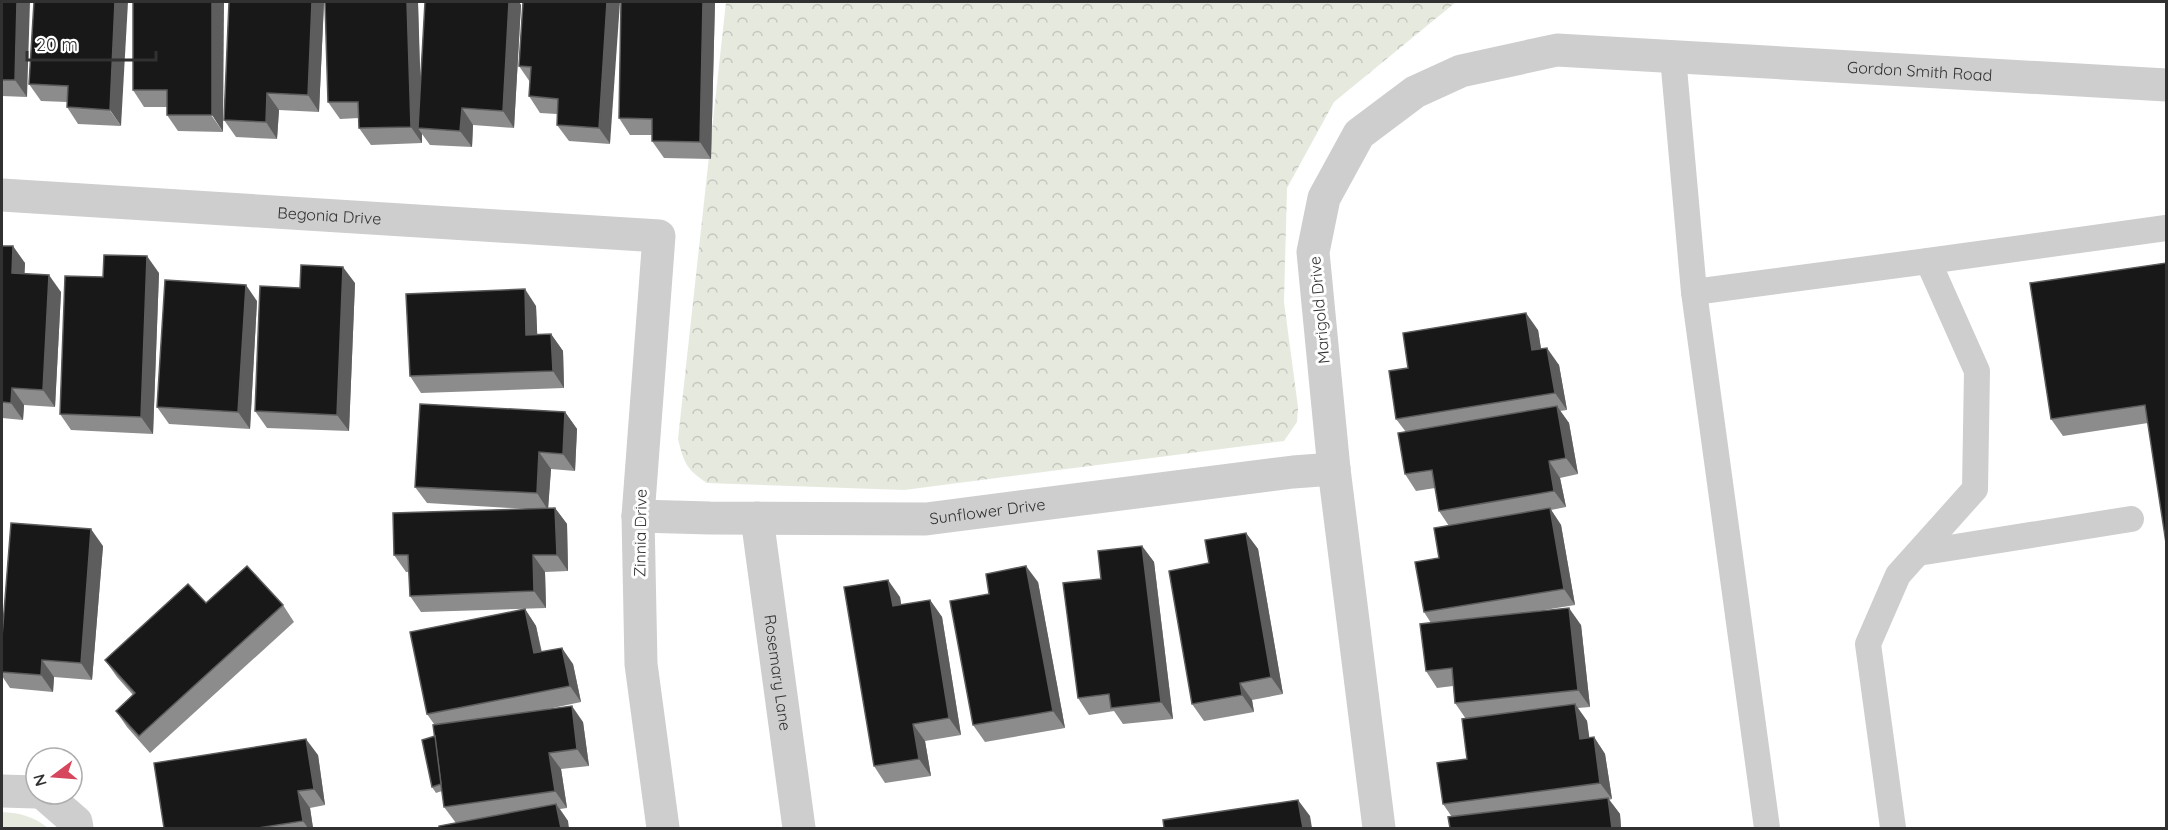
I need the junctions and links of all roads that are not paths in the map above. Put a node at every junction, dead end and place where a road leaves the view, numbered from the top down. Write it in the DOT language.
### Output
graph roads {
  1 [pos="1673,57"];
  2 [pos="2166,85"];
  3 [pos="2,195"];
  4 [pos="2166,228"];
  5 [pos="659,236"];
  6 [pos="1928,261"];
  7 [pos="1694,292"];
  8 [pos="1334,469"];
  9 [pos="638,516"];
  10 [pos="757,518"];
  11 [pos="2131,519"];
  12 [pos="1918,553"];
  13 [pos="2,791"];
  14 [pos="24,792"];
  15 [pos="58,806"];
  16 [pos="77,828"];
  17 [pos="663,828"];
  18 [pos="799,828"];
  19 [pos="1379,828"];
  20 [pos="1767,828"];
  21 [pos="1893,828"];
  1 -- 2 [label="street, Gordon Smith Road"];
  1 -- 7 [label="lane"];
  1 -- 8 [label="street, Marigold Drive"];
  3 -- 5 [label="street, Begonia Drive"];
  4 -- 6 [label="lane"];
  5 -- 9 [label="street, Zinnia Drive"];
  6 -- 7 [label="lane"];
  6 -- 12 [label="lane"];
  7 -- 20 [label="lane"];
  8 -- 10 [label="street, Sunflower Drive"];
  8 -- 19 [label="street, Marigold Drive"];
  9 -- 10 [label="street, Sunflower Drive"];
  9 -- 17 [label="street, Zinnia Drive"];
  10 -- 18 [label="street, Rosemary Lane"];
  11 -- 12 [label="lane"];
  12 -- 21 [label="lane"];
  13 -- 14 [label="street"];
  15 -- 16 [label="street"];
}
